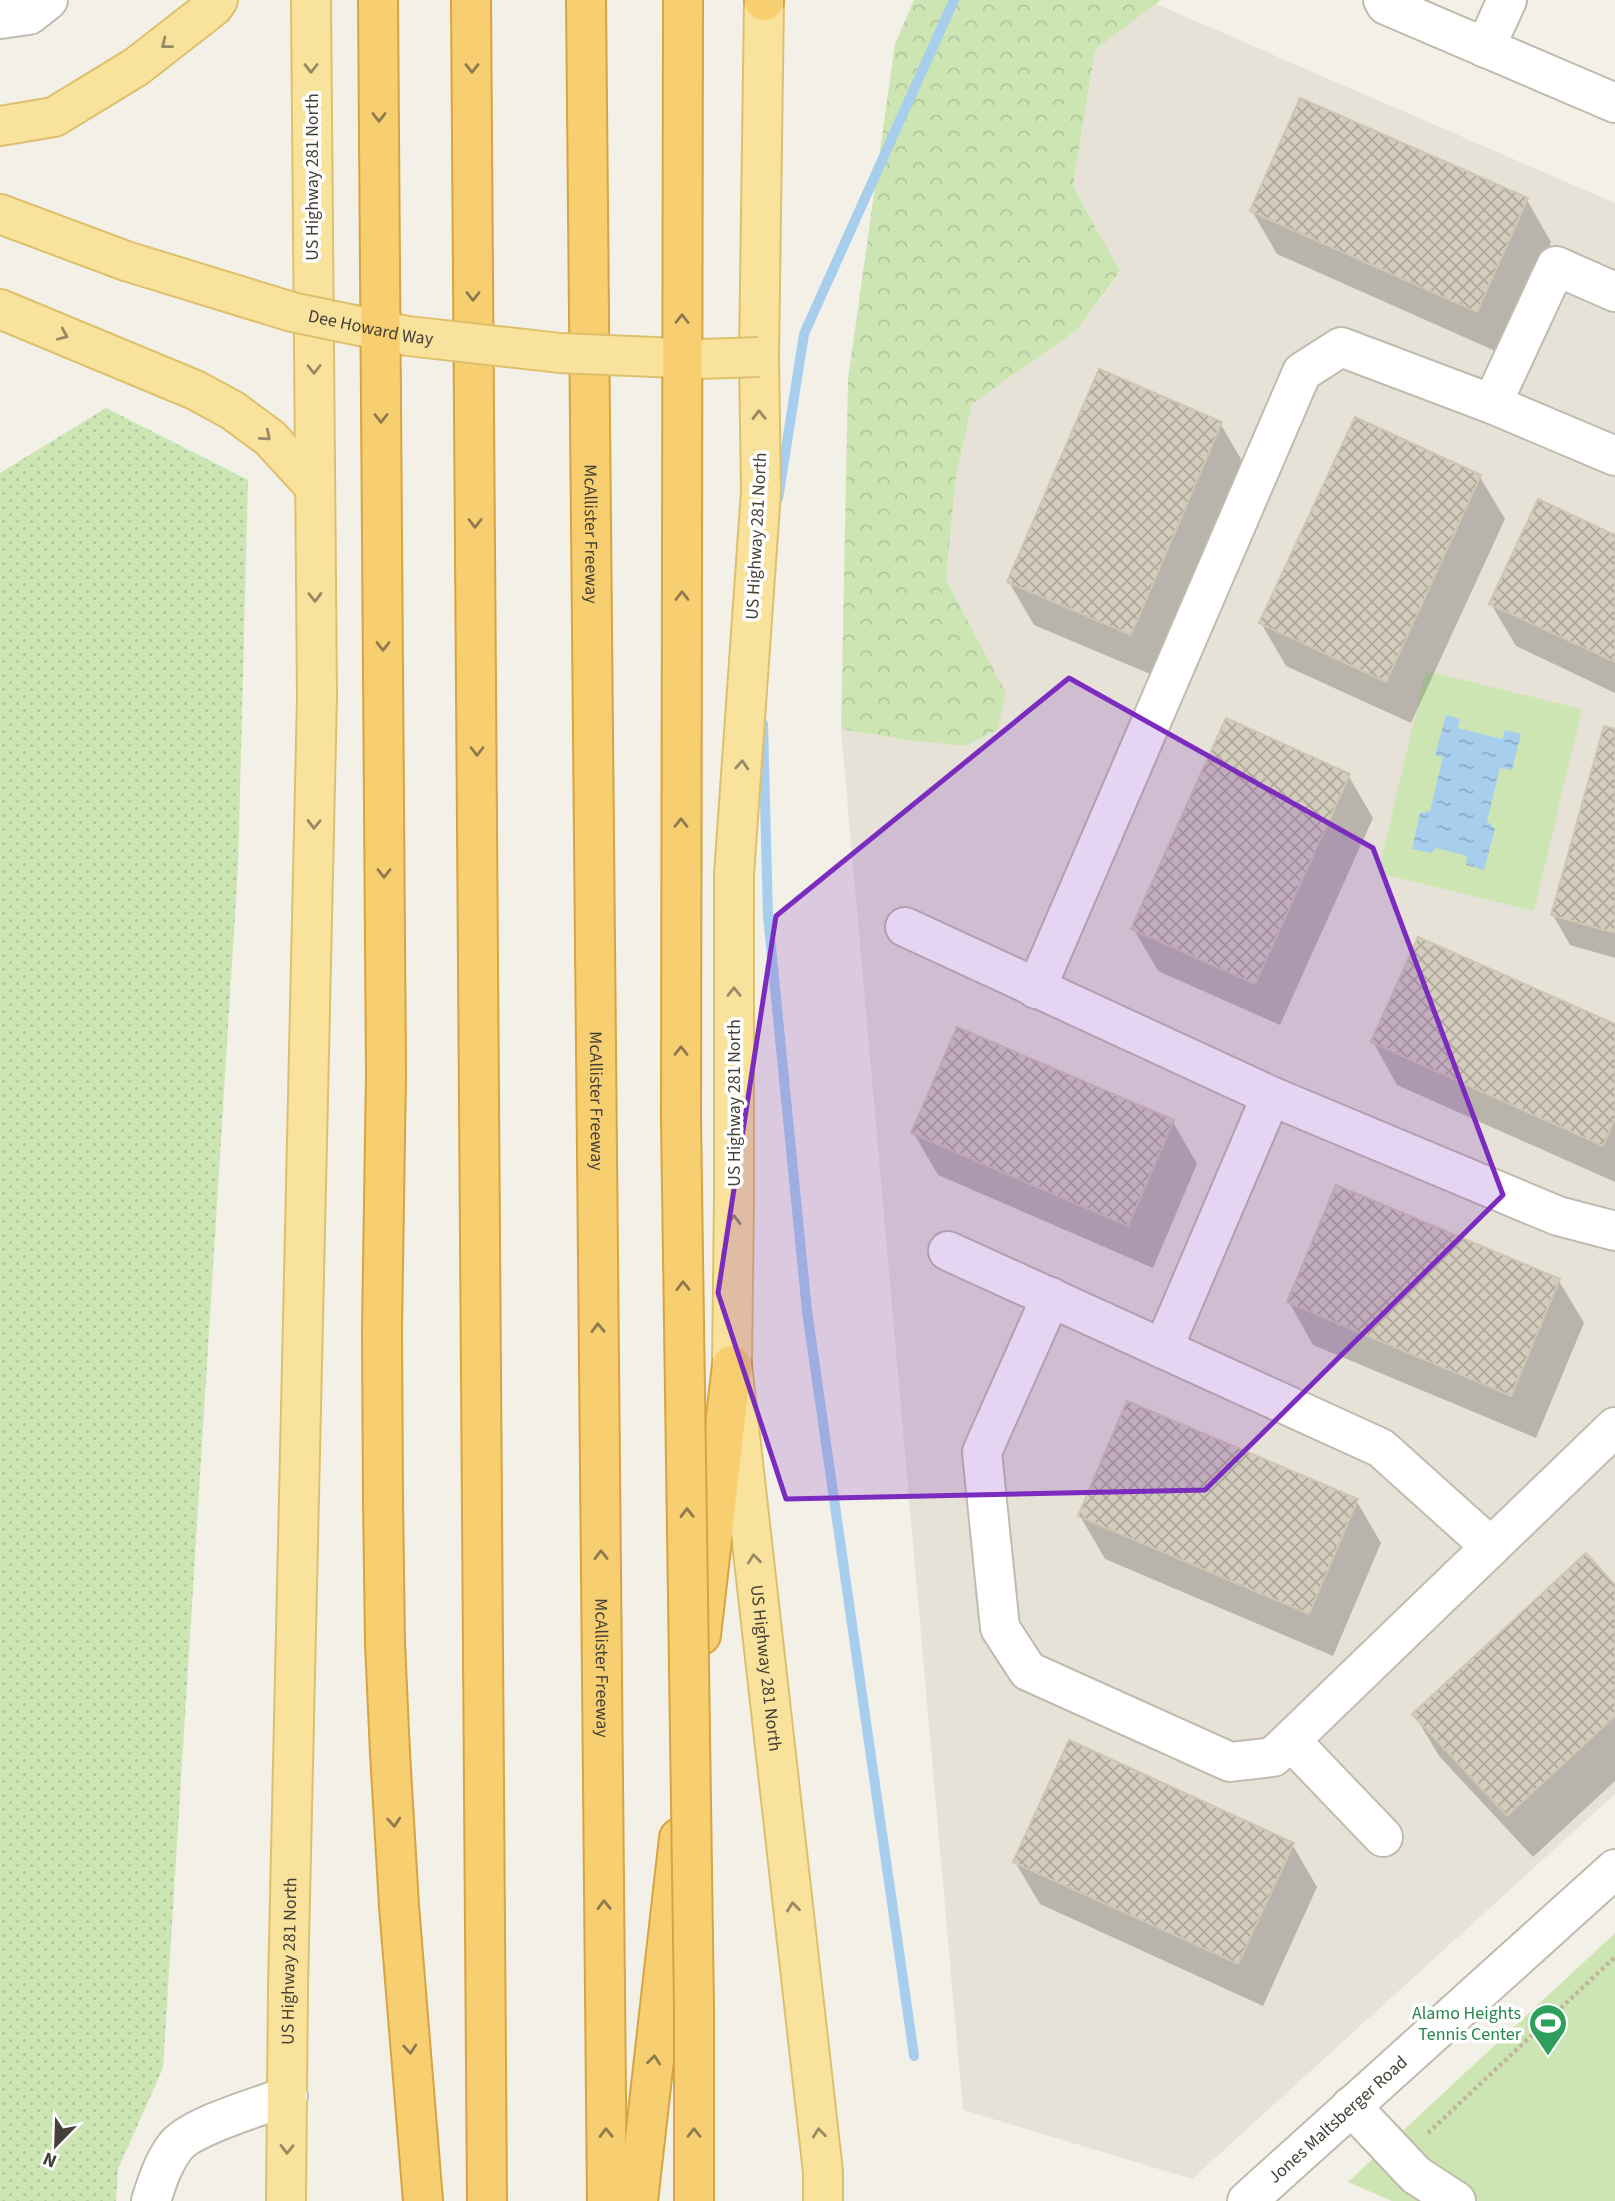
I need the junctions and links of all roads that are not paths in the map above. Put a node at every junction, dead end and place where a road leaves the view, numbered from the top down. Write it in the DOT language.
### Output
graph roads {
  1 [pos="218,0"];
  2 [pos="311,0"];
  3 [pos="378,0"];
  4 [pos="471,0"];
  5 [pos="586,0"];
  6 [pos="683,0"];
  7 [pos="764,0"];
  8 [pos="1383,0"];
  9 [pos="1507,0"];
  10 [pos="1485,48"];
  11 [pos="1615,103"];
  12 [pos="0,126"];
  13 [pos="0,214"];
  14 [pos="1615,292"];
  15 [pos="0,309"];
  16 [pos="758,357"];
  17 [pos="1492,404"];
  18 [pos="1615,456"];
  19 [pos="314,487"];
  20 [pos="905,927"];
  21 [pos="1036,989"];
  22 [pos="1271,1096"];
  23 [pos="1615,1231"];
  24 [pos="948,1251"];
  25 [pos="1051,1297"];
  26 [pos="1163,1349"];
  27 [pos="732,1365"];
  28 [pos="1615,1427"];
  29 [pos="1491,1547"];
  30 [pos="1291,1741"];
  31 [pos="1383,1837"];
  32 [pos="1615,1869"];
  33 [pos="288,2096"];
  34 [pos="1352,2106"];
  35 [pos="151,2201"];
  36 [pos="286,2201"];
  37 [pos="423,2201"];
  38 [pos="486,2201"];
  39 [pos="607,2201"];
  40 [pos="638,2201"];
  41 [pos="694,2201"];
  42 [pos="823,2201"];
  43 [pos="1247,2201"];
  44 [pos="1456,2201"];
  1 -- 12 [label="main road, one-way"];
  2 -- 19 [label="main road, US Highway 281 North, one-way"];
  3 -- 37 [label="highway, one-way, bridge"];
  4 -- 38 [label="highway, one-way"];
  39 -- 5 [label="highway, McAllister Freeway, one-way"];
  41 -- 6 [label="highway, one-way, bridge"];
  7 -- 16 [label="main road, US Highway 281 North"];
  8 -- 10 [label="street"];
  9 -- 10 [label="street"];
  10 -- 11 [label="street"];
  13 -- 16 [label="main road, Dee Howard Way, bridge"];
  14 -- 17 [label="street"];
  15 -- 19 [label="main road, one-way"];
  27 -- 16 [label="main road, US Highway 281 North, one-way"];
  17 -- 18 [label="street"];
  17 -- 21 [label="street"];
  19 -- 33 [label="main road, US Highway 281 North, one-way"];
  20 -- 21 [label="street"];
  21 -- 22 [label="street"];
  22 -- 23 [label="street"];
  22 -- 26 [label="street"];
  24 -- 25 [label="street"];
  25 -- 26 [label="street"];
  25 -- 30 [label="street"];
  26 -- 29 [label="street"];
  40 -- 27 [label="highway, one-way"];
  42 -- 27 [label="main road, US Highway 281 North, one-way"];
  28 -- 29 [label="street"];
  29 -- 30 [label="street"];
  30 -- 31 [label="street"];
  32 -- 34 [label="street, Jones Maltsberger Road"];
  33 -- 35 [label="street"];
  33 -- 36 [label="main road, US Highway 281 North, one-way"];
  34 -- 43 [label="street, Jones Maltsberger Road"];
  34 -- 44 [label="street"];
}
